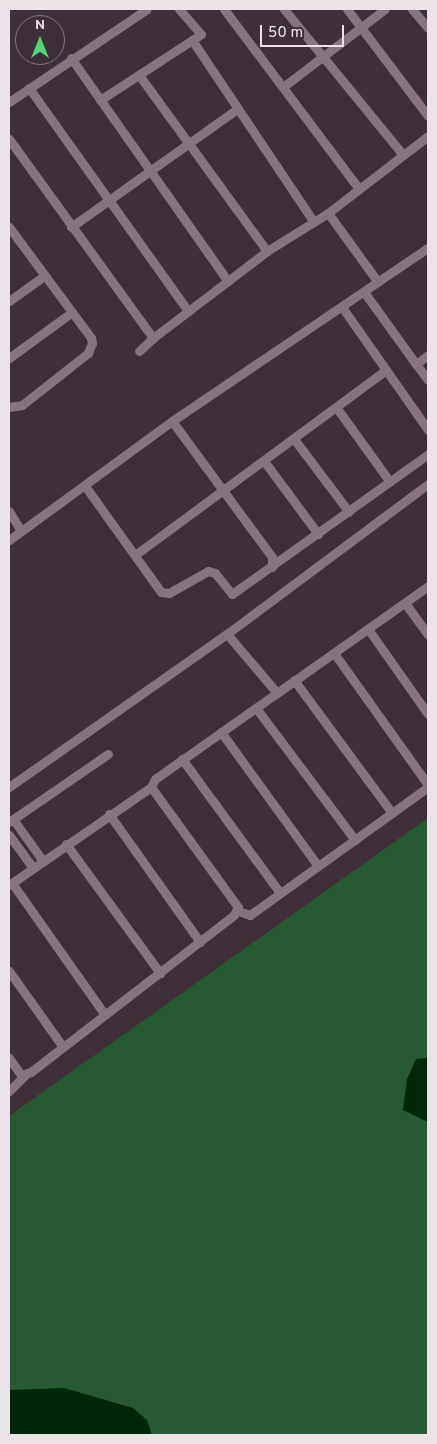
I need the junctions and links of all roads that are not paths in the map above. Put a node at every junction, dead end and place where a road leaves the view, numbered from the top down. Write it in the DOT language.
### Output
graph roads {
  1 [pos="147,9"];
  2 [pos="179,9"];
  3 [pos="224,9"];
  4 [pos="284,9"];
  5 [pos="346,9"];
  6 [pos="385,9"];
  7 [pos="412,9"];
  8 [pos="361,27"];
  9 [pos="428,28"];
  10 [pos="192,40"];
  11 [pos="323,56"];
  12 [pos="71,58"];
  13 [pos="138,75"];
  14 [pos="282,87"];
  15 [pos="28,88"];
  16 [pos="100,100"];
  17 [pos="9,102"];
  18 [pos="237,109"];
  19 [pos="428,116"];
  20 [pos="428,136"];
  21 [pos="9,139"];
  22 [pos="188,143"];
  23 [pos="403,155"];
  24 [pos="149,170"];
  25 [pos="359,189"];
  26 [pos="108,200"];
  27 [pos="328,213"];
  28 [pos="314,222"];
  29 [pos="9,227"];
  30 [pos="71,227"];
  31 [pos="428,248"];
  32 [pos="267,251"];
  33 [pos="44,276"];
  34 [pos="228,281"];
  35 [pos="378,282"];
  36 [pos="364,292"];
  37 [pos="9,301"];
  38 [pos="342,307"];
  39 [pos="188,311"];
  40 [pos="72,312"];
  41 [pos="153,338"];
  42 [pos="139,351"];
  43 [pos="428,355"];
  44 [pos="9,358"];
  45 [pos="416,364"];
  46 [pos="386,370"];
  47 [pos="428,380"];
  48 [pos="9,407"];
  49 [pos="336,407"];
  50 [pos="172,421"];
  51 [pos="428,430"];
  52 [pos="294,439"];
  53 [pos="428,454"];
  54 [pos="264,461"];
  55 [pos="390,482"];
  56 [pos="428,484"];
  57 [pos="85,486"];
  58 [pos="223,491"];
  59 [pos="9,511"];
  60 [pos="349,512"];
  61 [pos="21,531"];
  62 [pos="318,534"];
  63 [pos="9,540"];
  64 [pos="135,555"];
  65 [pos="272,567"];
  66 [pos="428,586"];
  67 [pos="405,603"];
  68 [pos="368,629"];
  69 [pos="228,634"];
  70 [pos="428,635"];
  71 [pos="334,653"];
  72 [pos="294,680"];
  73 [pos="277,693"];
  74 [pos="256,708"];
  75 [pos="428,714"];
  76 [pos="221,732"];
  77 [pos="108,754"];
  78 [pos="182,759"];
  79 [pos="428,786"];
  80 [pos="9,787"];
  81 [pos="151,787"];
  82 [pos="392,813"];
  83 [pos="109,814"];
  84 [pos="11,820"];
  85 [pos="9,835"];
  86 [pos="355,840"];
  87 [pos="66,844"];
  88 [pos="43,861"];
  89 [pos="318,866"];
  90 [pos="33,868"];
  91 [pos="10,884"];
  92 [pos="280,893"];
  93 [pos="238,911"];
  94 [pos="200,942"];
  95 [pos="9,971"];
  96 [pos="160,973"];
  97 [pos="105,1015"];
  98 [pos="63,1048"];
  99 [pos="9,1058"];
  100 [pos="25,1075"];
  101 [pos="9,1091"];
  1 -- 12 [label="street"];
  2 -- 10 [label="street"];
  3 -- 14 [label="street"];
  4 -- 11 [label="street"];
  5 -- 8 [label="street"];
  6 -- 8 [label="street"];
  7 -- 9 [label="street"];
  8 -- 11 [label="street"];
  8 -- 19 [label="street"];
  10 -- 13 [label="street"];
  10 -- 18 [label="street"];
  11 -- 14 [label="street"];
  11 -- 23 [label="street"];
  12 -- 15 [label="street"];
  12 -- 16 [label="street"];
  13 -- 16 [label="street"];
  13 -- 22 [label="street"];
  14 -- 25 [label="street"];
  15 -- 17 [label="street"];
  15 -- 26 [label="street"];
  16 -- 24 [label="street"];
  18 -- 22 [label="street"];
  18 -- 28 [label="street"];
  20 -- 23 [label="street"];
  21 -- 30 [label="street"];
  22 -- 24 [label="street"];
  22 -- 32 [label="street"];
  23 -- 25 [label="street"];
  24 -- 26 [label="street"];
  24 -- 34 [label="street"];
  25 -- 27 [label="street"];
  26 -- 30 [label="street"];
  26 -- 39 [label="street"];
  27 -- 28 [label="street"];
  27 -- 35 [label="street"];
  28 -- 32 [label="street"];
  29 -- 33 [label="street"];
  30 -- 41 [label="street"];
  31 -- 35 [label="street"];
  32 -- 34 [label="street"];
  33 -- 37 [label="street"];
  33 -- 40 [label="street"];
  34 -- 39 [label="street"];
  35 -- 36 [label="street"];
  36 -- 38 [label="street"];
  36 -- 45 [label="street"];
  38 -- 46 [label="street"];
  38 -- 50 [label="street"];
  39 -- 41 [label="street"];
  40 -- 44 [label="street"];
  40 -- 48 [label="street"];
  41 -- 42 [label="street"];
  43 -- 45 [label="street"];
  45 -- 47 [label="street"];
  46 -- 49 [label="street"];
  46 -- 51 [label="street"];
  49 -- 52 [label="street"];
  49 -- 55 [label="street"];
  50 -- 57 [label="street"];
  50 -- 58 [label="street"];
  52 -- 54 [label="street"];
  52 -- 60 [label="street"];
  53 -- 55 [label="street"];
  54 -- 58 [label="street"];
  54 -- 62 [label="street"];
  55 -- 60 [label="street"];
  56 -- 69 [label="street"];
  57 -- 61 [label="street"];
  57 -- 64 [label="street"];
  58 -- 64 [label="street"];
  58 -- 65 [label="street"];
  59 -- 61 [label="street"];
  60 -- 62 [label="street"];
  61 -- 63 [label="street"];
  62 -- 65 [label="street"];
  64 -- 65 [label="street"];
  66 -- 67 [label="street"];
  67 -- 68 [label="street"];
  67 -- 70 [label="street"];
  68 -- 71 [label="street"];
  68 -- 75 [label="street"];
  69 -- 73 [label="street"];
  69 -- 80 [label="street"];
  71 -- 72 [label="street"];
  71 -- 79 [label="street"];
  72 -- 73 [label="street"];
  72 -- 82 [label="street"];
  73 -- 74 [label="street"];
  74 -- 76 [label="street"];
  74 -- 86 [label="street"];
  76 -- 78 [label="street"];
  76 -- 89 [label="street"];
  77 -- 84 [label="street"];
  78 -- 81 [label="street"];
  78 -- 92 [label="street"];
  79 -- 82 [label="street"];
  81 -- 83 [label="street"];
  81 -- 93 [label="street"];
  82 -- 86 [label="street"];
  83 -- 87 [label="street"];
  83 -- 94 [label="street"];
  84 -- 88 [label="street"];
  85 -- 90 [label="street"];
  86 -- 89 [label="street"];
  87 -- 88 [label="street"];
  87 -- 96 [label="street"];
  88 -- 90 [label="street"];
  89 -- 92 [label="street"];
  90 -- 91 [label="street"];
  91 -- 97 [label="street"];
  92 -- 93 [label="street"];
  93 -- 94 [label="street"];
  94 -- 96 [label="street"];
  95 -- 98 [label="street"];
  96 -- 97 [label="street"];
  97 -- 98 [label="street"];
  98 -- 100 [label="street"];
  99 -- 100 [label="street"];
  100 -- 101 [label="street"];
}
